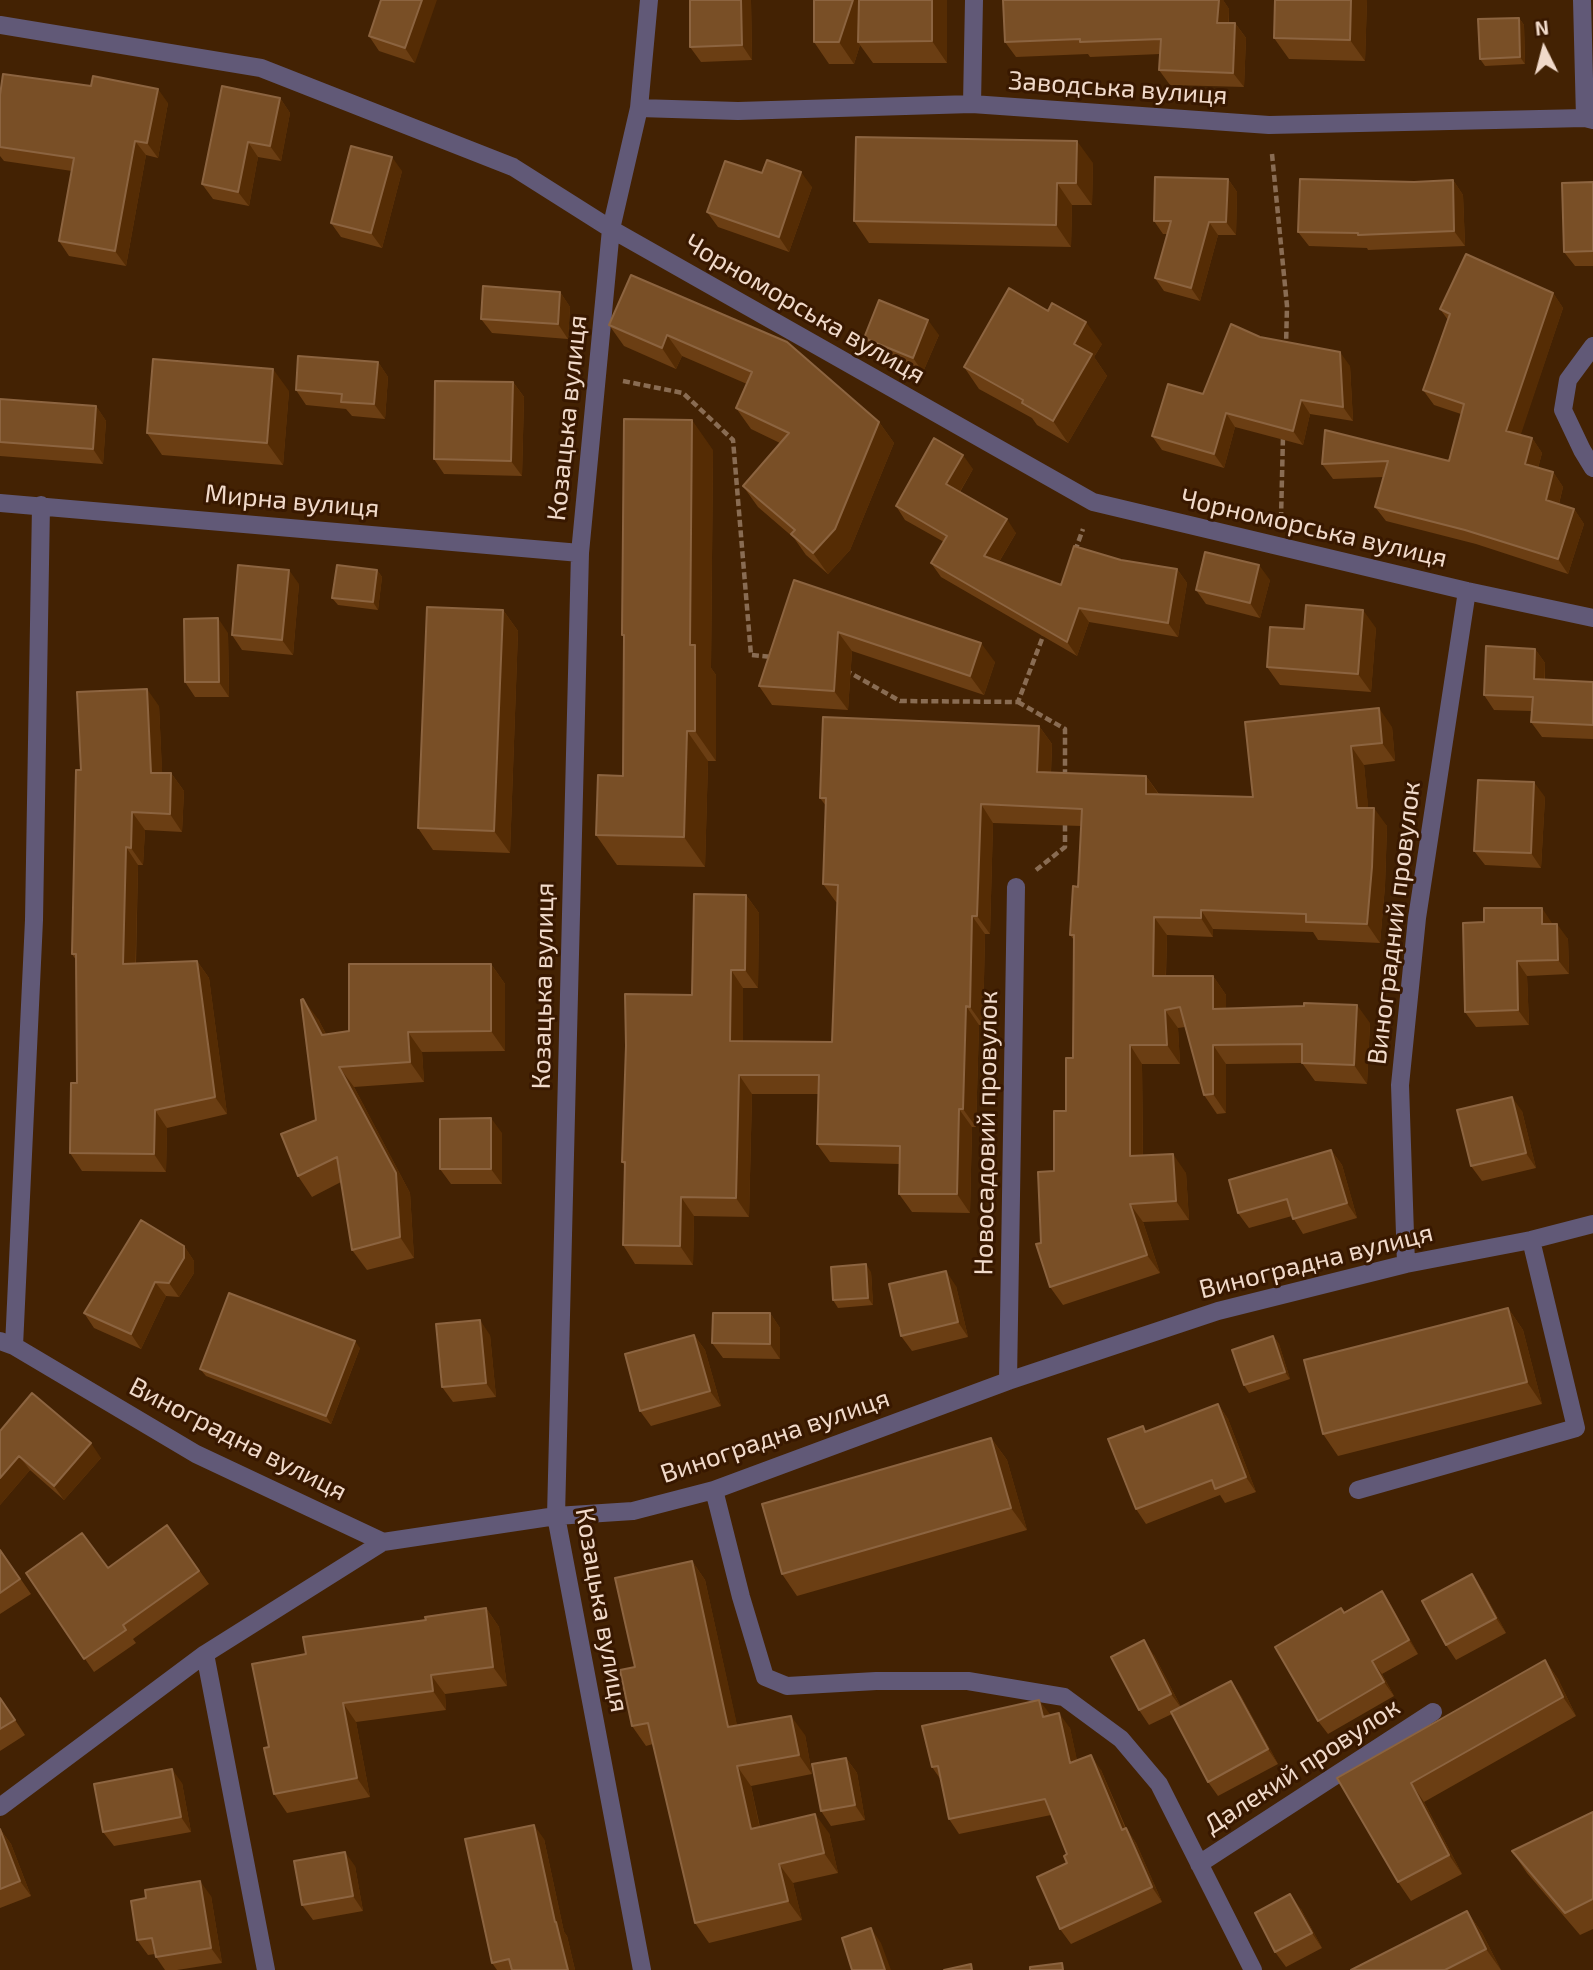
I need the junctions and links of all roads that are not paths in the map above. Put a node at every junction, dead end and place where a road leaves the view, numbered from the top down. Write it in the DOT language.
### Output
graph roads {
  1 [pos="649,0"];
  2 [pos="974,0"];
  3 [pos="1582,0"];
  4 [pos="0,26"];
  5 [pos="972,104"];
  6 [pos="639,108"];
  7 [pos="1589,119"];
  8 [pos="611,229"];
  9 [pos="1593,346"];
  10 [pos="1593,468"];
  11 [pos="0,503"];
  12 [pos="41,505"];
  13 [pos="580,553"];
  14 [pos="1467,591"];
  15 [pos="1593,618"];
  16 [pos="1016,887"];
  17 [pos="1593,1224"];
  18 [pos="1531,1240"];
  19 [pos="1406,1264"];
  20 [pos="7,1344"];
  21 [pos="1008,1381"];
  22 [pos="714,1490"];
  23 [pos="1358,1490"];
  24 [pos="556,1516"];
  25 [pos="383,1542"];
  26 [pos="205,1654"];
  27 [pos="1433,1712"];
  28 [pos="0,1807"];
  29 [pos="1199,1864"];
  30 [pos="266,1970"];
  31 [pos="642,1970"];
  32 [pos="1253,1970"];
  1 -- 6 [label="street, Козацька вулиця"];
  2 -- 5 [label="street"];
  3 -- 7 [label="street"];
  4 -- 8 [label="street, Чорноморська вулиця"];
  5 -- 6 [label="street, Заводська вулиця"];
  5 -- 7 [label="street, Заводська вулиця"];
  6 -- 8 [label="street, Козацька вулиця"];
  8 -- 13 [label="street, Козацька вулиця"];
  8 -- 14 [label="street, Чорноморська вулиця"];
  9 -- 10 [label="street"];
  11 -- 12 [label="street, Мирна вулиця"];
  12 -- 13 [label="street, Мирна вулиця"];
  12 -- 20 [label="street"];
  13 -- 24 [label="street, Козацька вулиця"];
  14 -- 15 [label="street, Чорноморська вулиця"];
  14 -- 19 [label="street, Виноградний провулок"];
  16 -- 21 [label="street, Новосадовий провулок"];
  17 -- 18 [label="street, Виноградна вулиця"];
  18 -- 19 [label="street, Виноградна вулиця"];
  18 -- 23 [label="street"];
  19 -- 21 [label="street, Виноградна вулиця"];
  20 -- 25 [label="street, Виноградна вулиця"];
  21 -- 22 [label="street, Виноградна вулиця"];
  22 -- 24 [label="street, Виноградна вулиця"];
  22 -- 29 [label="street"];
  24 -- 25 [label="street, Виноградна вулиця"];
  24 -- 31 [label="street, Козацька вулиця"];
  25 -- 26 [label="street"];
  26 -- 28 [label="street"];
  26 -- 30 [label="street"];
  27 -- 29 [label="street, Далекий провулок"];
  29 -- 32 [label="street"];
}
